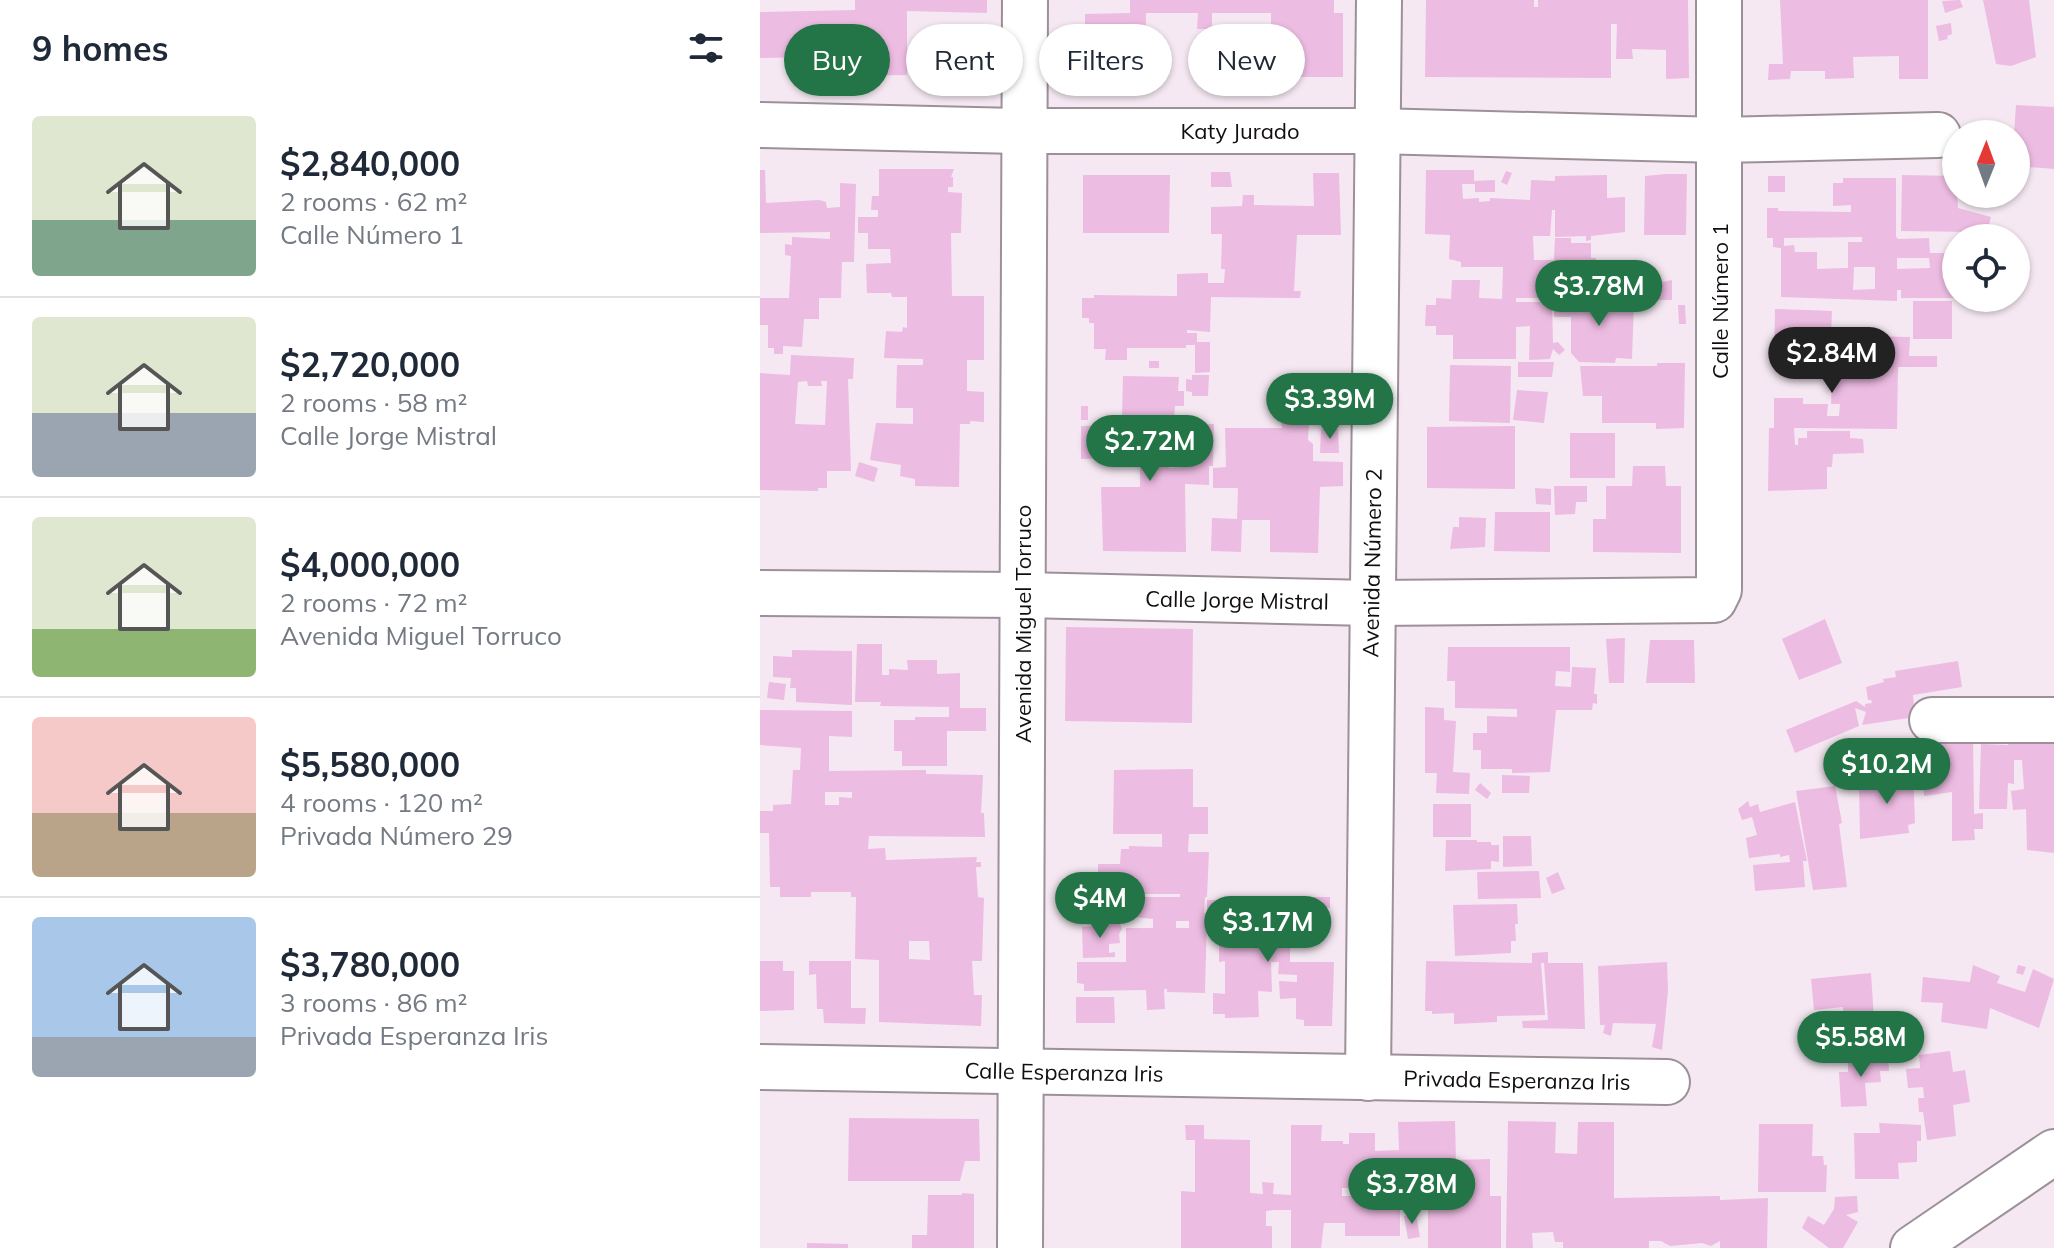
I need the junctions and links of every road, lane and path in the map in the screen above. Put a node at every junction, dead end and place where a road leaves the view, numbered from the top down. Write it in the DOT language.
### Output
graph roads {
  1 [pos="1025,0"];
  2 [pos="1379,0"];
  3 [pos="1719,0"];
  4 [pos="760,125"];
  5 [pos="1023,131"];
  6 [pos="1376,131"];
  7 [pos="1938,135"];
  8 [pos="1720,140"];
  9 [pos="760,593"];
  10 [pos="1023,595"];
  11 [pos="1714,600"];
  12 [pos="1371,603"];
  13 [pos="1932,720"];
  14 [pos="2054,720"];
  15 [pos="760,1067"];
  16 [pos="1021,1072"];
  17 [pos="1368,1078"];
  18 [pos="1667,1082"];
  19 [pos="2054,1152"];
  20 [pos="1020,1248"];
  21 [pos="1913,1248"];
  1 -- 5 [label="street, Avenida Miguel Torruco"];
  2 -- 6 [label="street, Avenida Número 2"];
  3 -- 8 [label="street, Calle Número 1"];
  4 -- 5 [label="street, Katy Jurado"];
  5 -- 6 [label="street, Katy Jurado"];
  5 -- 10 [label="street, Avenida Miguel Torruco"];
  6 -- 8 [label="street, Katy Jurado"];
  6 -- 12 [label="street, Avenida Número 2"];
  7 -- 8 [label="street, Katy Jurado"];
  8 -- 11 [label="street, Calle Número 1"];
  9 -- 10 [label="street, Calle Jorge Mistral"];
  10 -- 12 [label="street, Calle Jorge Mistral"];
  10 -- 16 [label="street, Avenida Miguel Torruco"];
  11 -- 12 [label="street, Calle Jorge Mistral"];
  12 -- 17 [label="street, Avenida Número 2"];
  13 -- 14 [label="street"];
  15 -- 16 [label="street, Calle Esperanza Iris"];
  16 -- 17 [label="street, Calle Esperanza Iris"];
  16 -- 20 [label="street, Avenida Miguel Torruco"];
  17 -- 18 [label="street, Privada Esperanza Iris"];
  19 -- 21 [label="street"];
}
